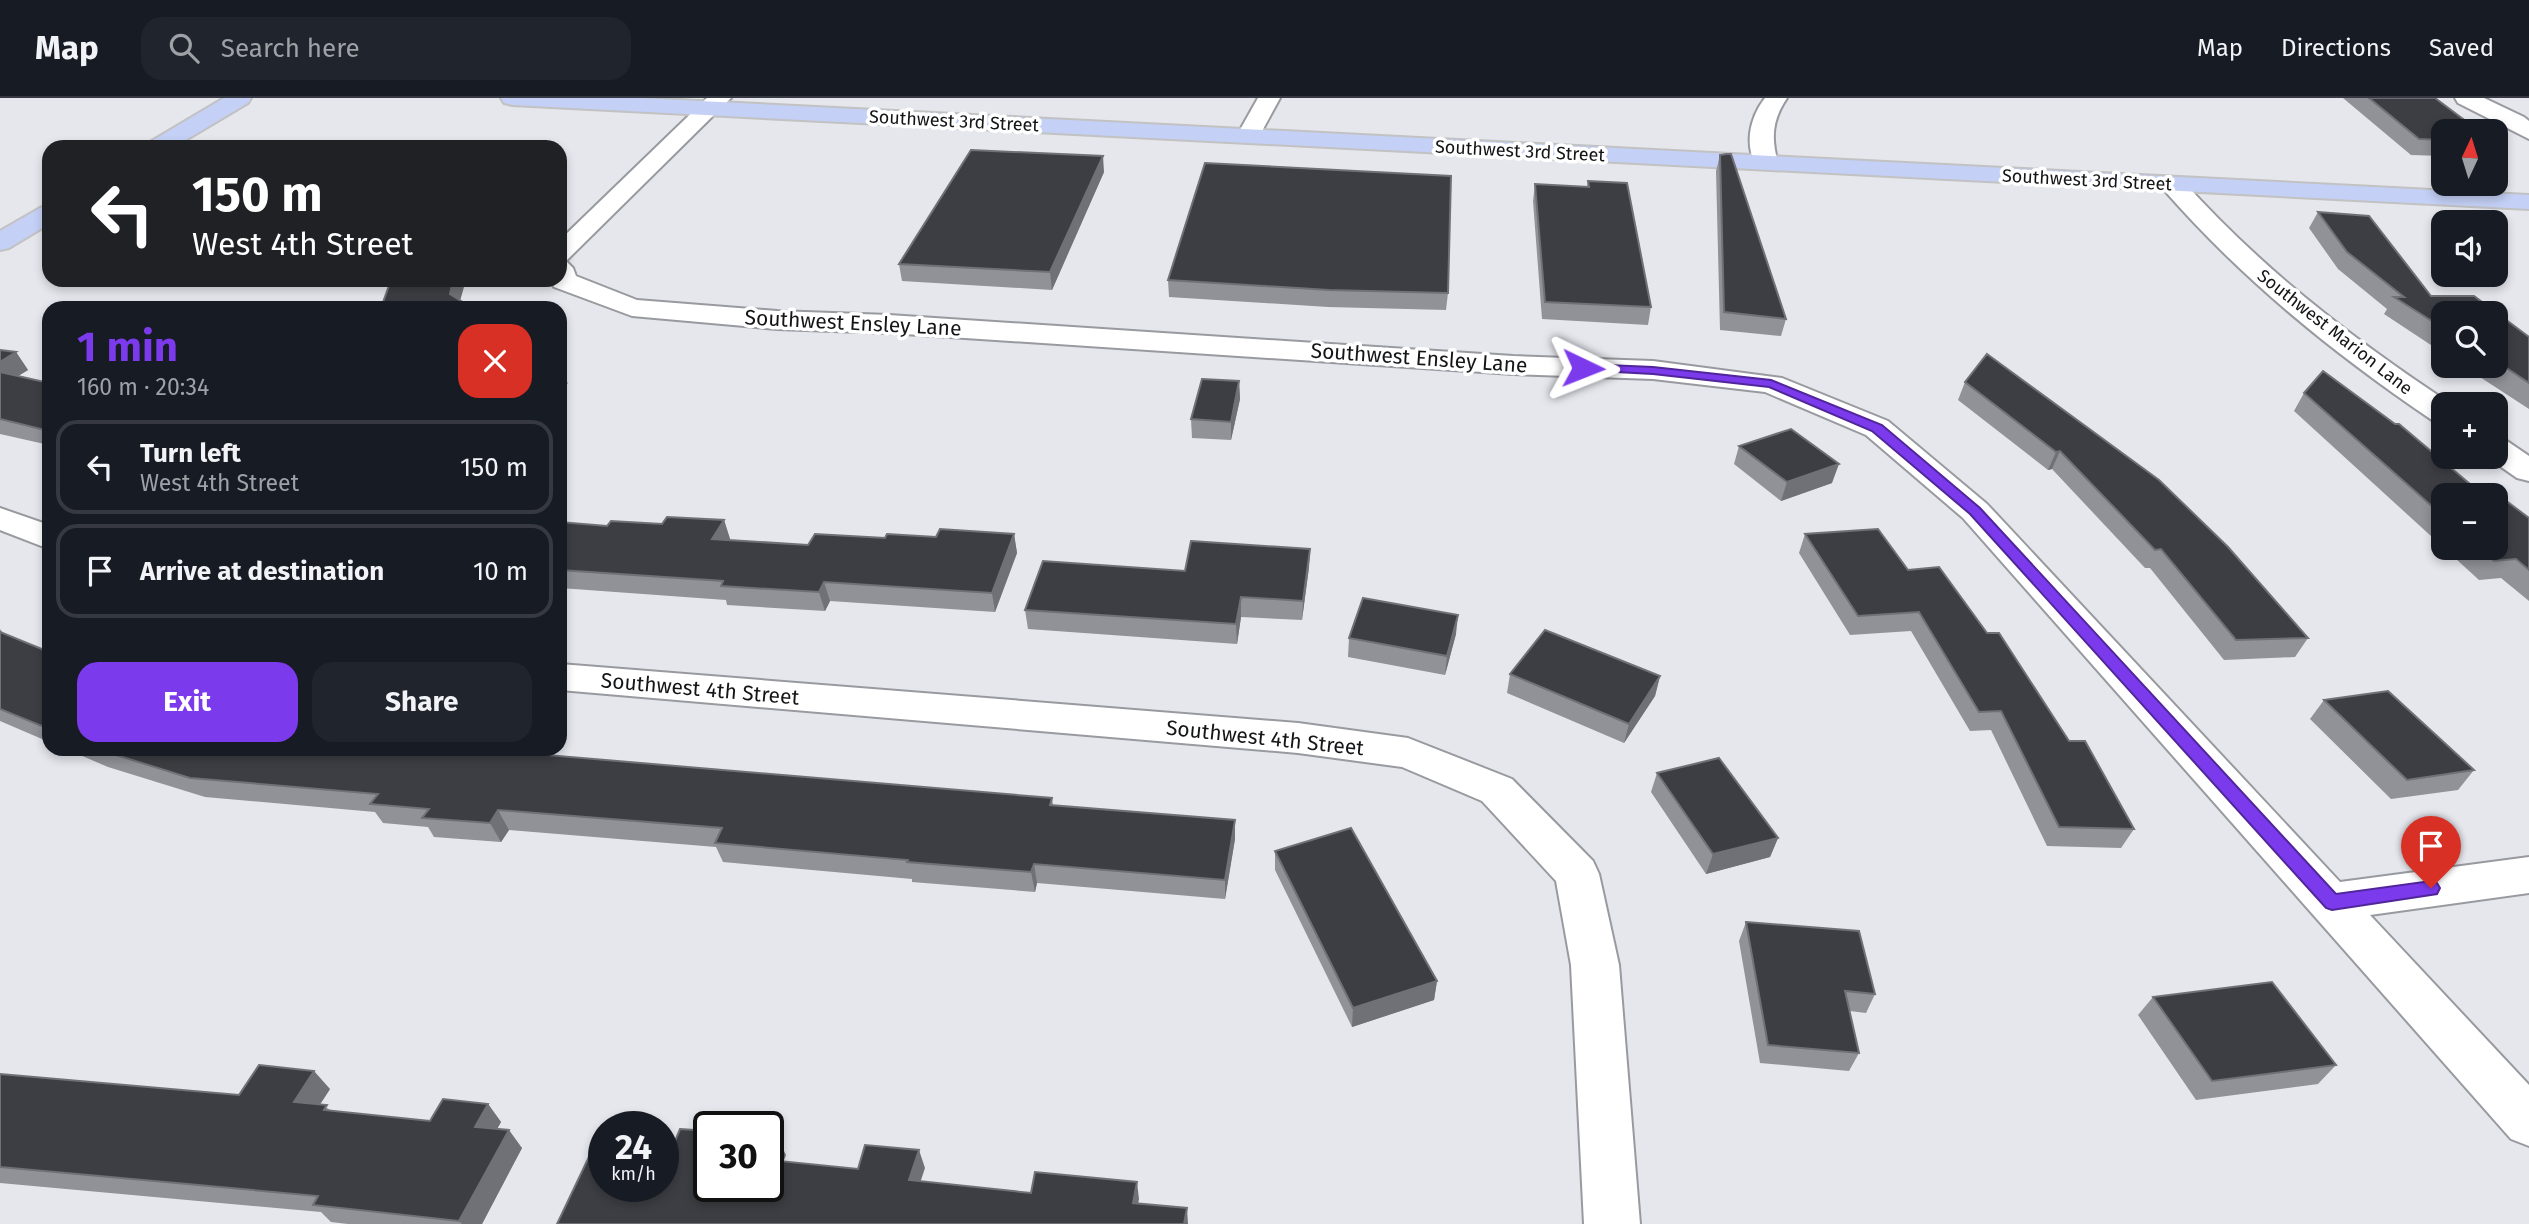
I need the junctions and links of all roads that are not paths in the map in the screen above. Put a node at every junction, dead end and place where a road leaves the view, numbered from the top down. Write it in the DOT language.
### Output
graph roads {
  1 [pos="240,98"];
  2 [pos="512,98"];
  3 [pos="1269,98"];
  4 [pos="1776,98"];
  5 [pos="2466,98"];
  6 [pos="714,103"];
  7 [pos="2529,132"];
  8 [pos="1248,138"];
  9 [pos="170,140"];
  10 [pos="1766,163"];
  11 [pos="2173,185"];
  12 [pos="2529,202"];
  13 [pos="42,216"];
  14 [pos="0,242"];
  15 [pos="567,248"];
  16 [pos="567,282"];
  17 [pos="2431,406"];
  18 [pos="2508,456"];
  19 [pos="2529,471"];
  20 [pos="0,518"];
  21 [pos="42,535"];
  22 [pos="567,678"];
  23 [pos="2529,875"];
  24 [pos="2332,902"];
  25 [pos="2529,1122"];
  26 [pos="1612,1224"];
  1 -- 9 [label="main road"];
  2 -- 6 [label="main road, Southwest 3rd Street"];
  3 -- 8 [label="street"];
  4 -- 10 [label="street"];
  5 -- 7 [label="street"];
  6 -- 8 [label="main road, Southwest 3rd Street"];
  6 -- 15 [label="street"];
  8 -- 10 [label="main road, Southwest 3rd Street"];
  10 -- 11 [label="main road, Southwest 3rd Street"];
  11 -- 12 [label="main road, Southwest 3rd Street"];
  11 -- 17 [label="street, Southwest Marion Lane"];
  13 -- 14 [label="main road"];
  16 -- 24 [label="street, Southwest Ensley Lane"];
  18 -- 19 [label="street"];
  20 -- 21 [label="street"];
  22 -- 26 [label="street, Southwest 4th Street"];
  23 -- 24 [label="street"];
  24 -- 25 [label="street, Southwest Ensley Lane"];
}
